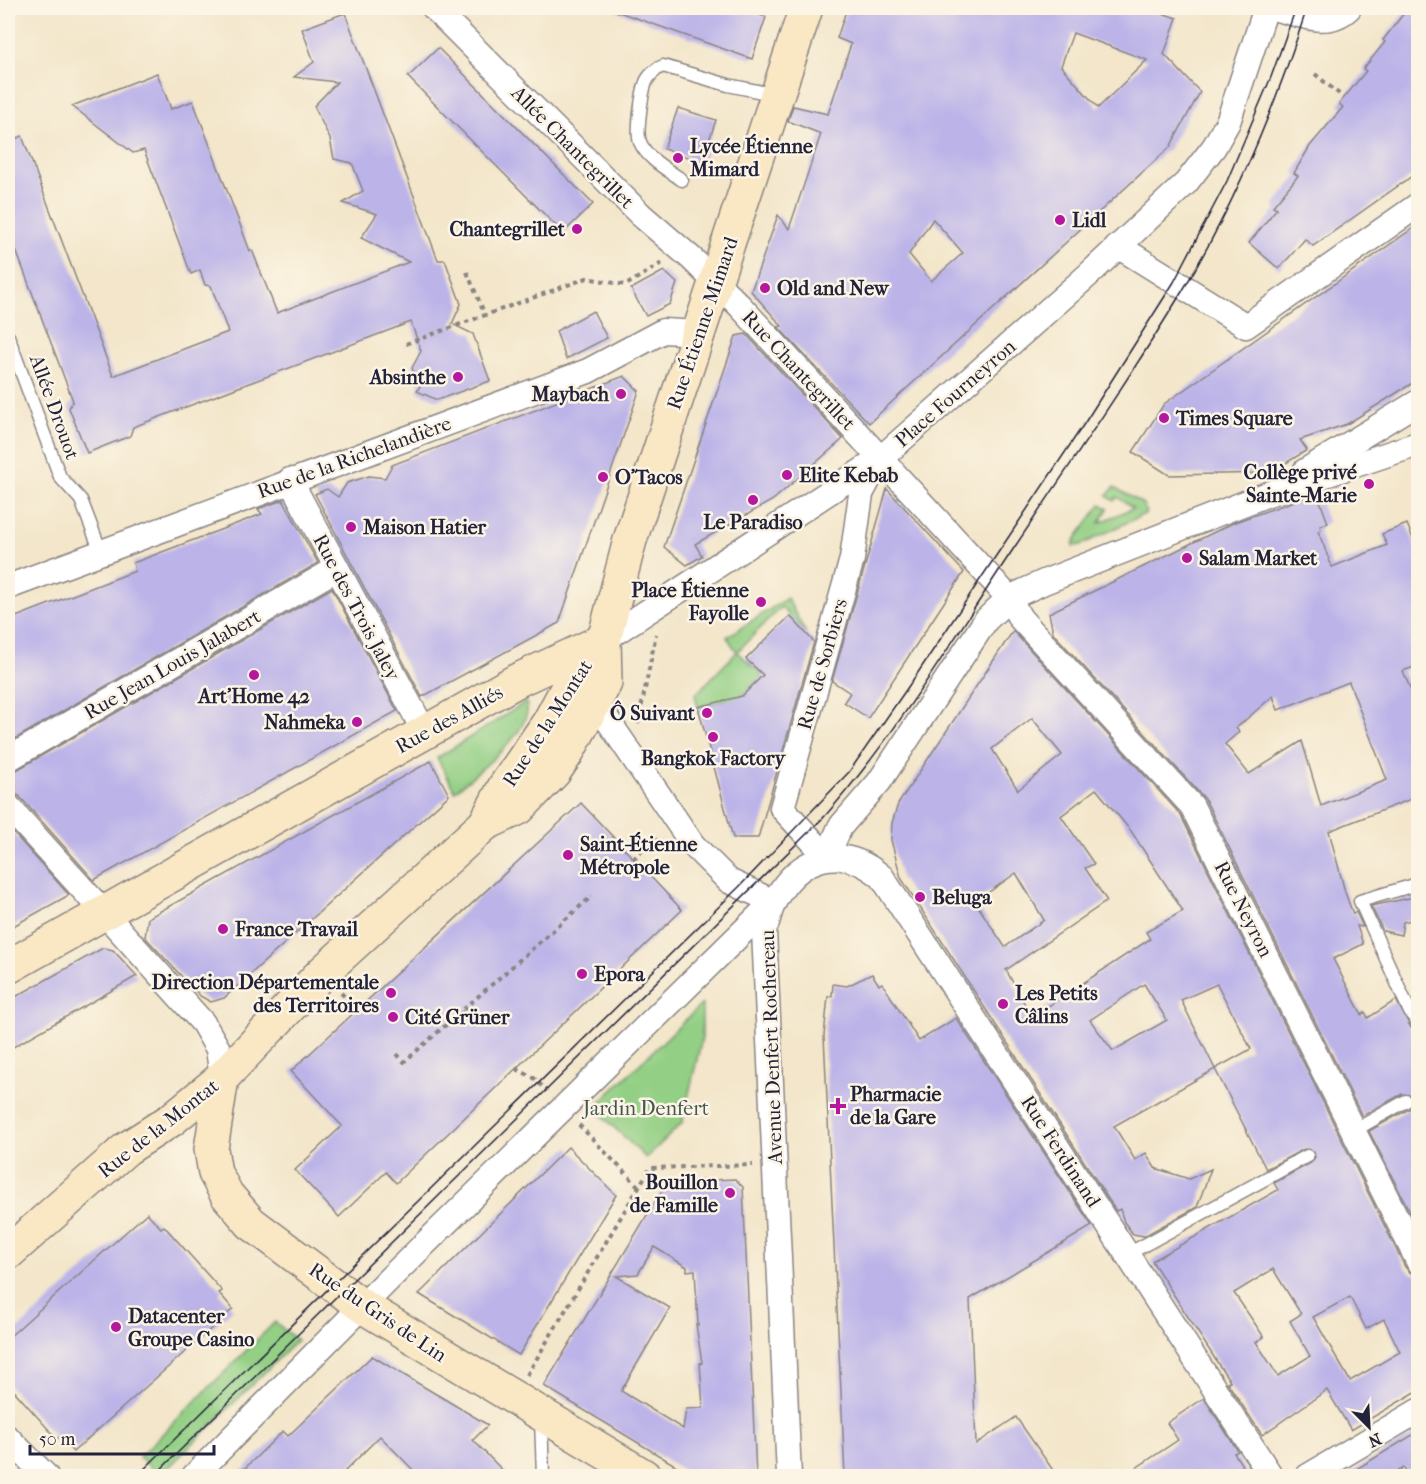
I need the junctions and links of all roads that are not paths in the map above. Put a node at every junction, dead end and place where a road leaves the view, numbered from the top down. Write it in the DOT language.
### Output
graph roads {
  1 [pos="434,8"];
  2 [pos="806,8"];
  3 [pos="1349,8"];
  4 [pos="1261,10"];
  5 [pos="778,96"];
  6 [pos="682,180"];
  7 [pos="1419,205"];
  8 [pos="1118,246"];
  9 [pos="717,282"];
  10 [pos="699,333"];
  11 [pos="8,336"];
  12 [pos="1419,402"];
  13 [pos="1419,444"];
  14 [pos="881,458"];
  15 [pos="290,480"];
  16 [pos="1268,494"];
  17 [pos="101,552"];
  18 [pos="336,569"];
  19 [pos="8,587"];
  20 [pos="1010,598"];
  21 [pos="604,640"];
  22 [pos="596,703"];
  23 [pos="425,732"];
  24 [pos="8,759"];
  25 [pos="8,806"];
  26 [pos="485,824"];
  27 [pos="827,857"];
  28 [pos="1419,884"];
  29 [pos="774,902"];
  30 [pos="104,914"];
  31 [pos="8,968"];
  32 [pos="1419,1023"];
  33 [pos="222,1078"];
  34 [pos="1406,1101"];
  35 [pos="1354,1130"];
  36 [pos="1307,1156"];
  37 [pos="8,1253"];
  38 [pos="1128,1254"];
  39 [pos="1419,1262"];
  40 [pos="362,1306"];
  41 [pos="527,1406"];
  42 [pos="1419,1411"];
  43 [pos="8,1438"];
  44 [pos="45,1476"];
  45 [pos="194,1476"];
  46 [pos="543,1476"];
  47 [pos="644,1476"];
  48 [pos="789,1476"];
  49 [pos="1270,1476"];
  50 [pos="1308,1476"];
  1 -- 9 [label="street, Allée Chantegrillet"];
  2 -- 5 [label="main road, Rue Étienne Mimard"];
  3 -- 4 [label="street"];
  4 -- 8 [label="street, Place Fourneyron"];
  5 -- 6 [label="lane"];
  5 -- 9 [label="main road, Rue Étienne Mimard"];
  7 -- 8 [label="street"];
  8 -- 14 [label="street, Place Fourneyron"];
  9 -- 10 [label="main road, Rue Étienne Mimard"];
  9 -- 14 [label="street, Rue Chantegrillet"];
  10 -- 15 [label="street, Rue de la Richelandière"];
  10 -- 21 [label="main road, Rue Étienne Mimard"];
  11 -- 17 [label="lane, Allée Drouot"];
  12 -- 16 [label="street"];
  13 -- 16 [label="street"];
  14 -- 20 [label="street, Place Fourneyron"];
  14 -- 21 [label="street, Rue des Alliés"];
  14 -- 27 [label="street, Rue de Sorbiers"];
  15 -- 17 [label="street, Rue de la Richelandière"];
  15 -- 18 [label="street, Rue des Trois Jaley"];
  16 -- 20 [label="street"];
  17 -- 19 [label="street, Rue de la Richelandière"];
  18 -- 23 [label="street, Rue des Trois Jaley"];
  18 -- 24 [label="street, Rue Jean Louis Jalabert"];
  20 -- 27 [label="street"];
  20 -- 35 [label="street, Rue Neyron"];
  21 -- 22 [label="main road, Rue de la Montat"];
  21 -- 23 [label="main road, Rue des Alliés"];
  21 -- 26 [label="main road, Rue de la Montat"];
  22 -- 26 [label="main road, Rue de la Montat"];
  22 -- 29 [label="street"];
  23 -- 30 [label="main road, Rue des Alliés"];
  25 -- 30 [label="street"];
  26 -- 33 [label="main road, Rue de la Montat"];
  27 -- 29 [label="street, Avenue Denfert Rochereau"];
  27 -- 38 [label="street, Rue Ferdinand"];
  28 -- 32 [label="lane"];
  29 -- 40 [label="street"];
  29 -- 48 [label="street, Avenue Denfert Rochereau"];
  30 -- 31 [label="main road, Rue des Alliés"];
  30 -- 33 [label="street"];
  33 -- 37 [label="main road, Rue de la Montat"];
  33 -- 40 [label="main road, Rue du Gris de Lin"];
  34 -- 35 [label="lane"];
  35 -- 39 [label="street, Rue Neyron"];
  36 -- 38 [label="lane"];
  38 -- 49 [label="street, Rue Ferdinand"];
  40 -- 41 [label="main road, Rue du Gris de Lin"];
  40 -- 45 [label="street"];
  41 -- 46 [label="lane"];
  41 -- 47 [label="main road, Rue du Gris de Lin"];
  42 -- 50 [label="street"];
  43 -- 44 [label="street"];
}
